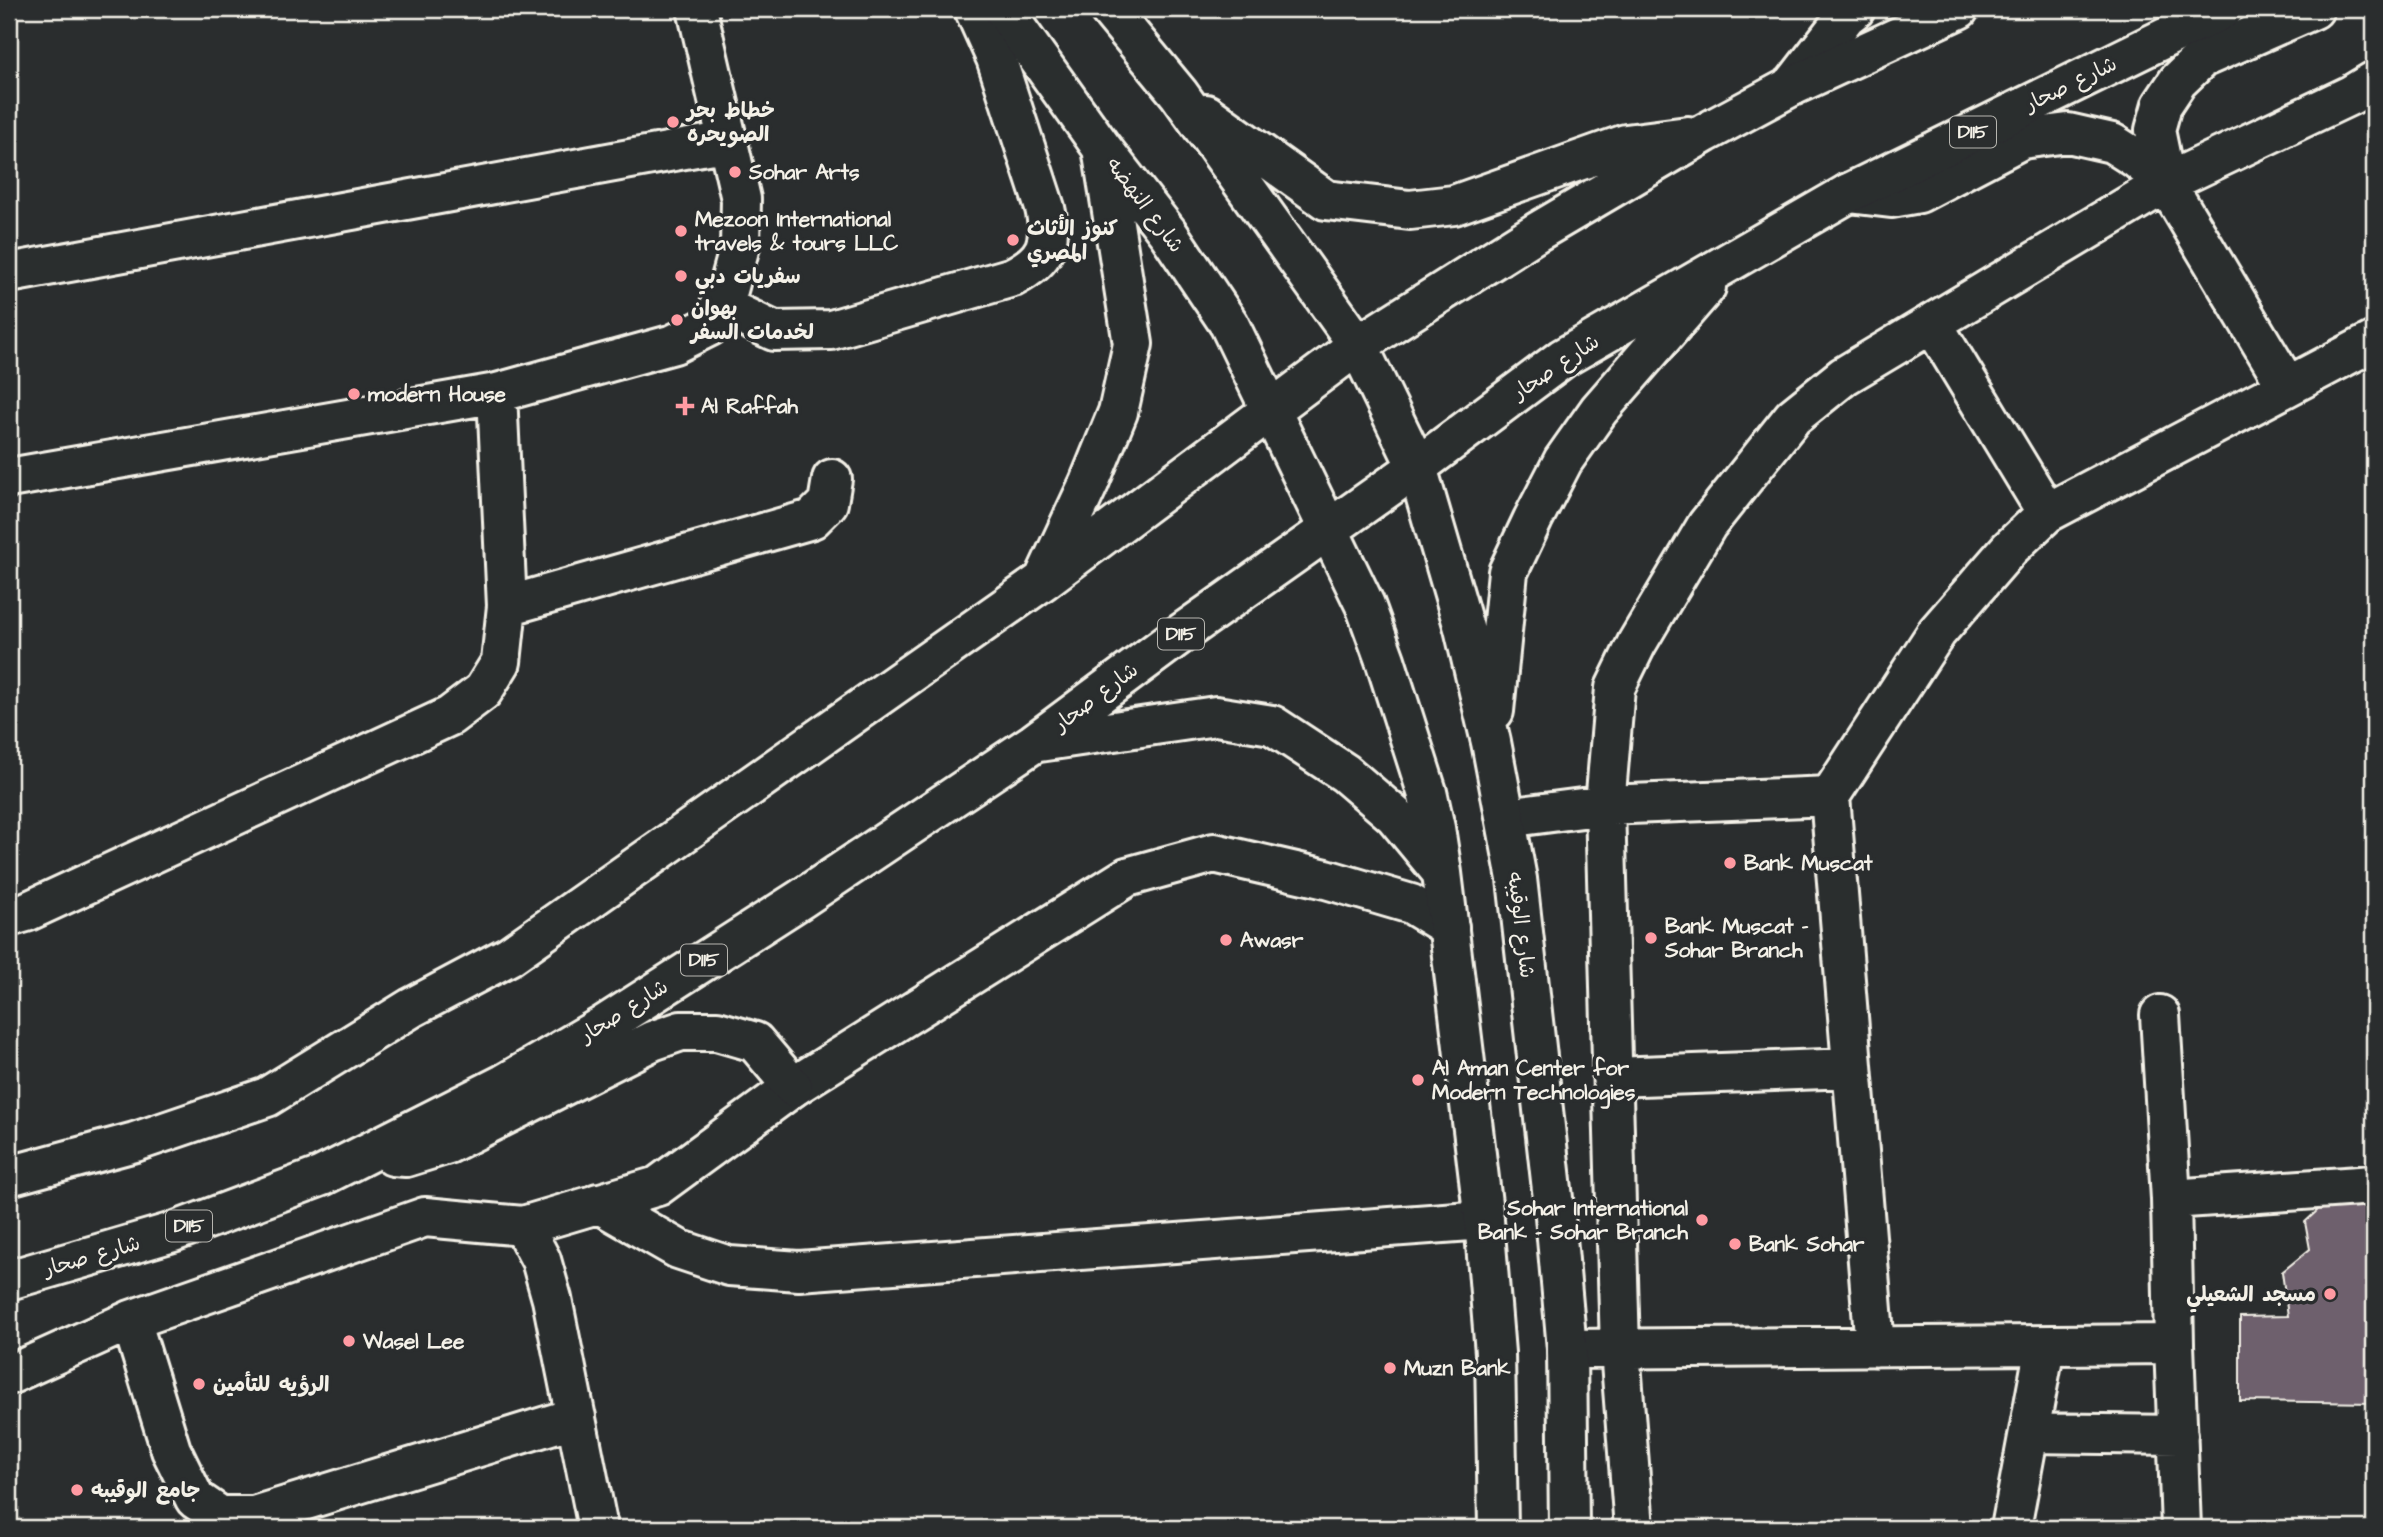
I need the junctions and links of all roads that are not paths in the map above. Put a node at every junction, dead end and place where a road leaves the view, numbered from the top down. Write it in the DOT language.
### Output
graph roads {
  1 [pos="697,9"];
  2 [pos="974,9"];
  3 [pos="1003,9"];
  4 [pos="1109,9"];
  5 [pos="1855,9"];
  6 [pos="1959,9"];
  7 [pos="2224,9"];
  8 [pos="2314,9"];
  9 [pos="2374,80"];
  10 [pos="1792,86"];
  11 [pos="1179,94"];
  12 [pos="1705,133"];
  13 [pos="728,141"];
  14 [pos="1102,148"];
  15 [pos="2166,183"];
  16 [pos="1849,193"];
  17 [pos="1726,264"];
  18 [pos="9,273"];
  19 [pos="720,305"];
  20 [pos="1932,323"];
  21 [pos="2374,341"];
  22 [pos="1358,345"];
  23 [pos="2287,386"];
  24 [pos="497,393"];
  25 [pos="1272,410"];
  26 [pos="1417,467"];
  27 [pos="9,478"];
  28 [pos="832,479"];
  29 [pos="2047,513"];
  30 [pos="1330,528"];
  31 [pos="1044,580"];
  32 [pos="507,606"];
  33 [pos="1491,742"];
  34 [pos="1034,743"];
  35 [pos="1830,796"];
  36 [pos="1605,805"];
  37 [pos="1506,818"];
  38 [pos="1442,873"];
  39 [pos="9,917"];
  40 [pos="1449,927"];
  41 [pos="2160,1015"];
  42 [pos="1852,1068"];
  43 [pos="1613,1077"];
  44 [pos="793,1087"];
  45 [pos="363,1156"];
  46 [pos="9,1176"];
  47 [pos="2374,1185"];
  48 [pos="2171,1199"];
  49 [pos="598,1203"];
  50 [pos="1485,1220"];
  51 [pos="523,1226"];
  52 [pos="9,1280"];
  53 [pos="131,1320"];
  54 [pos="2174,1344"];
  55 [pos="2045,1346"];
  56 [pos="1875,1347"];
  57 [pos="1567,1349"];
  58 [pos="1620,1350"];
  59 [pos="9,1375"];
  60 [pos="576,1416"];
  61 [pos="2029,1433"];
  62 [pos="2178,1435"];
  63 [pos="598,1528"];
  64 [pos="1497,1528"];
  65 [pos="1569,1528"];
  66 [pos="1634,1528"];
  67 [pos="2011,1528"];
  68 [pos="2181,1528"];
  1 -- 13 [label="street"];
  2 -- 19 [label="street"];
  3 -- 14 [label="street, شارع النهضه"];
  4 -- 11 [label="street"];
  5 -- 10 [label="street"];
  6 -- 10 [label="street"];
  7 -- 16 [label="street, شارع صحار / D115"];
  8 -- 15 [label="street"];
  9 -- 15 [label="street"];
  10 -- 12 [label="street"];
  11 -- 12 [label="street"];
  11 -- 22 [label="street"];
  12 -- 22 [label="street"];
  13 -- 18 [label="street"];
  13 -- 19 [label="street"];
  14 -- 25 [label="street, شارع النهضه"];
  14 -- 31 [label="street"];
  15 -- 16 [label="street"];
  15 -- 20 [label="street"];
  15 -- 23 [label="street"];
  16 -- 17 [label="street, شارع صحار / D115"];
  17 -- 26 [label="street, شارع صحار / D115"];
  17 -- 33 [label="street"];
  19 -- 24 [label="street"];
  20 -- 29 [label="street"];
  20 -- 36 [label="street"];
  21 -- 23 [label="street"];
  22 -- 25 [label="street"];
  22 -- 26 [label="street, شارع الوقيبه"];
  23 -- 29 [label="street"];
  24 -- 27 [label="street"];
  24 -- 32 [label="street"];
  25 -- 30 [label="street"];
  25 -- 31 [label="street"];
  26 -- 30 [label="street, شارع صحار / D115"];
  26 -- 33 [label="street, شارع الوقيبه"];
  28 -- 32 [label="street"];
  29 -- 35 [label="street"];
  30 -- 34 [label="street, شارع صحار / D115"];
  30 -- 38 [label="street"];
  31 -- 46 [label="street"];
  32 -- 39 [label="street"];
  33 -- 37 [label="street, شارع الوقيبه"];
  34 -- 38 [label="street"];
  34 -- 45 [label="street, شارع صحار / D115"];
  35 -- 36 [label="street"];
  35 -- 42 [label="street"];
  36 -- 37 [label="street"];
  36 -- 43 [label="street"];
  37 -- 57 [label="street, شارع الوقيبه"];
  38 -- 40 [label="street"];
  40 -- 44 [label="street"];
  40 -- 50 [label="street"];
  41 -- 48 [label="street"];
  42 -- 43 [label="street"];
  42 -- 56 [label="street"];
  43 -- 58 [label="street"];
  44 -- 45 [label="street"];
  44 -- 49 [label="street"];
  45 -- 52 [label="street, شارع صحار / D115"];
  47 -- 48 [label="street"];
  48 -- 54 [label="street"];
  49 -- 50 [label="street"];
  49 -- 51 [label="street"];
  50 -- 64 [label="street"];
  51 -- 53 [label="street"];
  51 -- 60 [label="street"];
  53 -- 59 [label="street"];
  53 -- 60 [label="street"];
  54 -- 55 [label="street"];
  54 -- 62 [label="street"];
  55 -- 56 [label="street"];
  55 -- 61 [label="street"];
  56 -- 58 [label="street"];
  57 -- 58 [label="street"];
  57 -- 65 [label="street, شارع الوقيبه"];
  58 -- 66 [label="street"];
  60 -- 63 [label="street"];
  61 -- 62 [label="street"];
  61 -- 67 [label="street"];
  62 -- 68 [label="street"];
}
